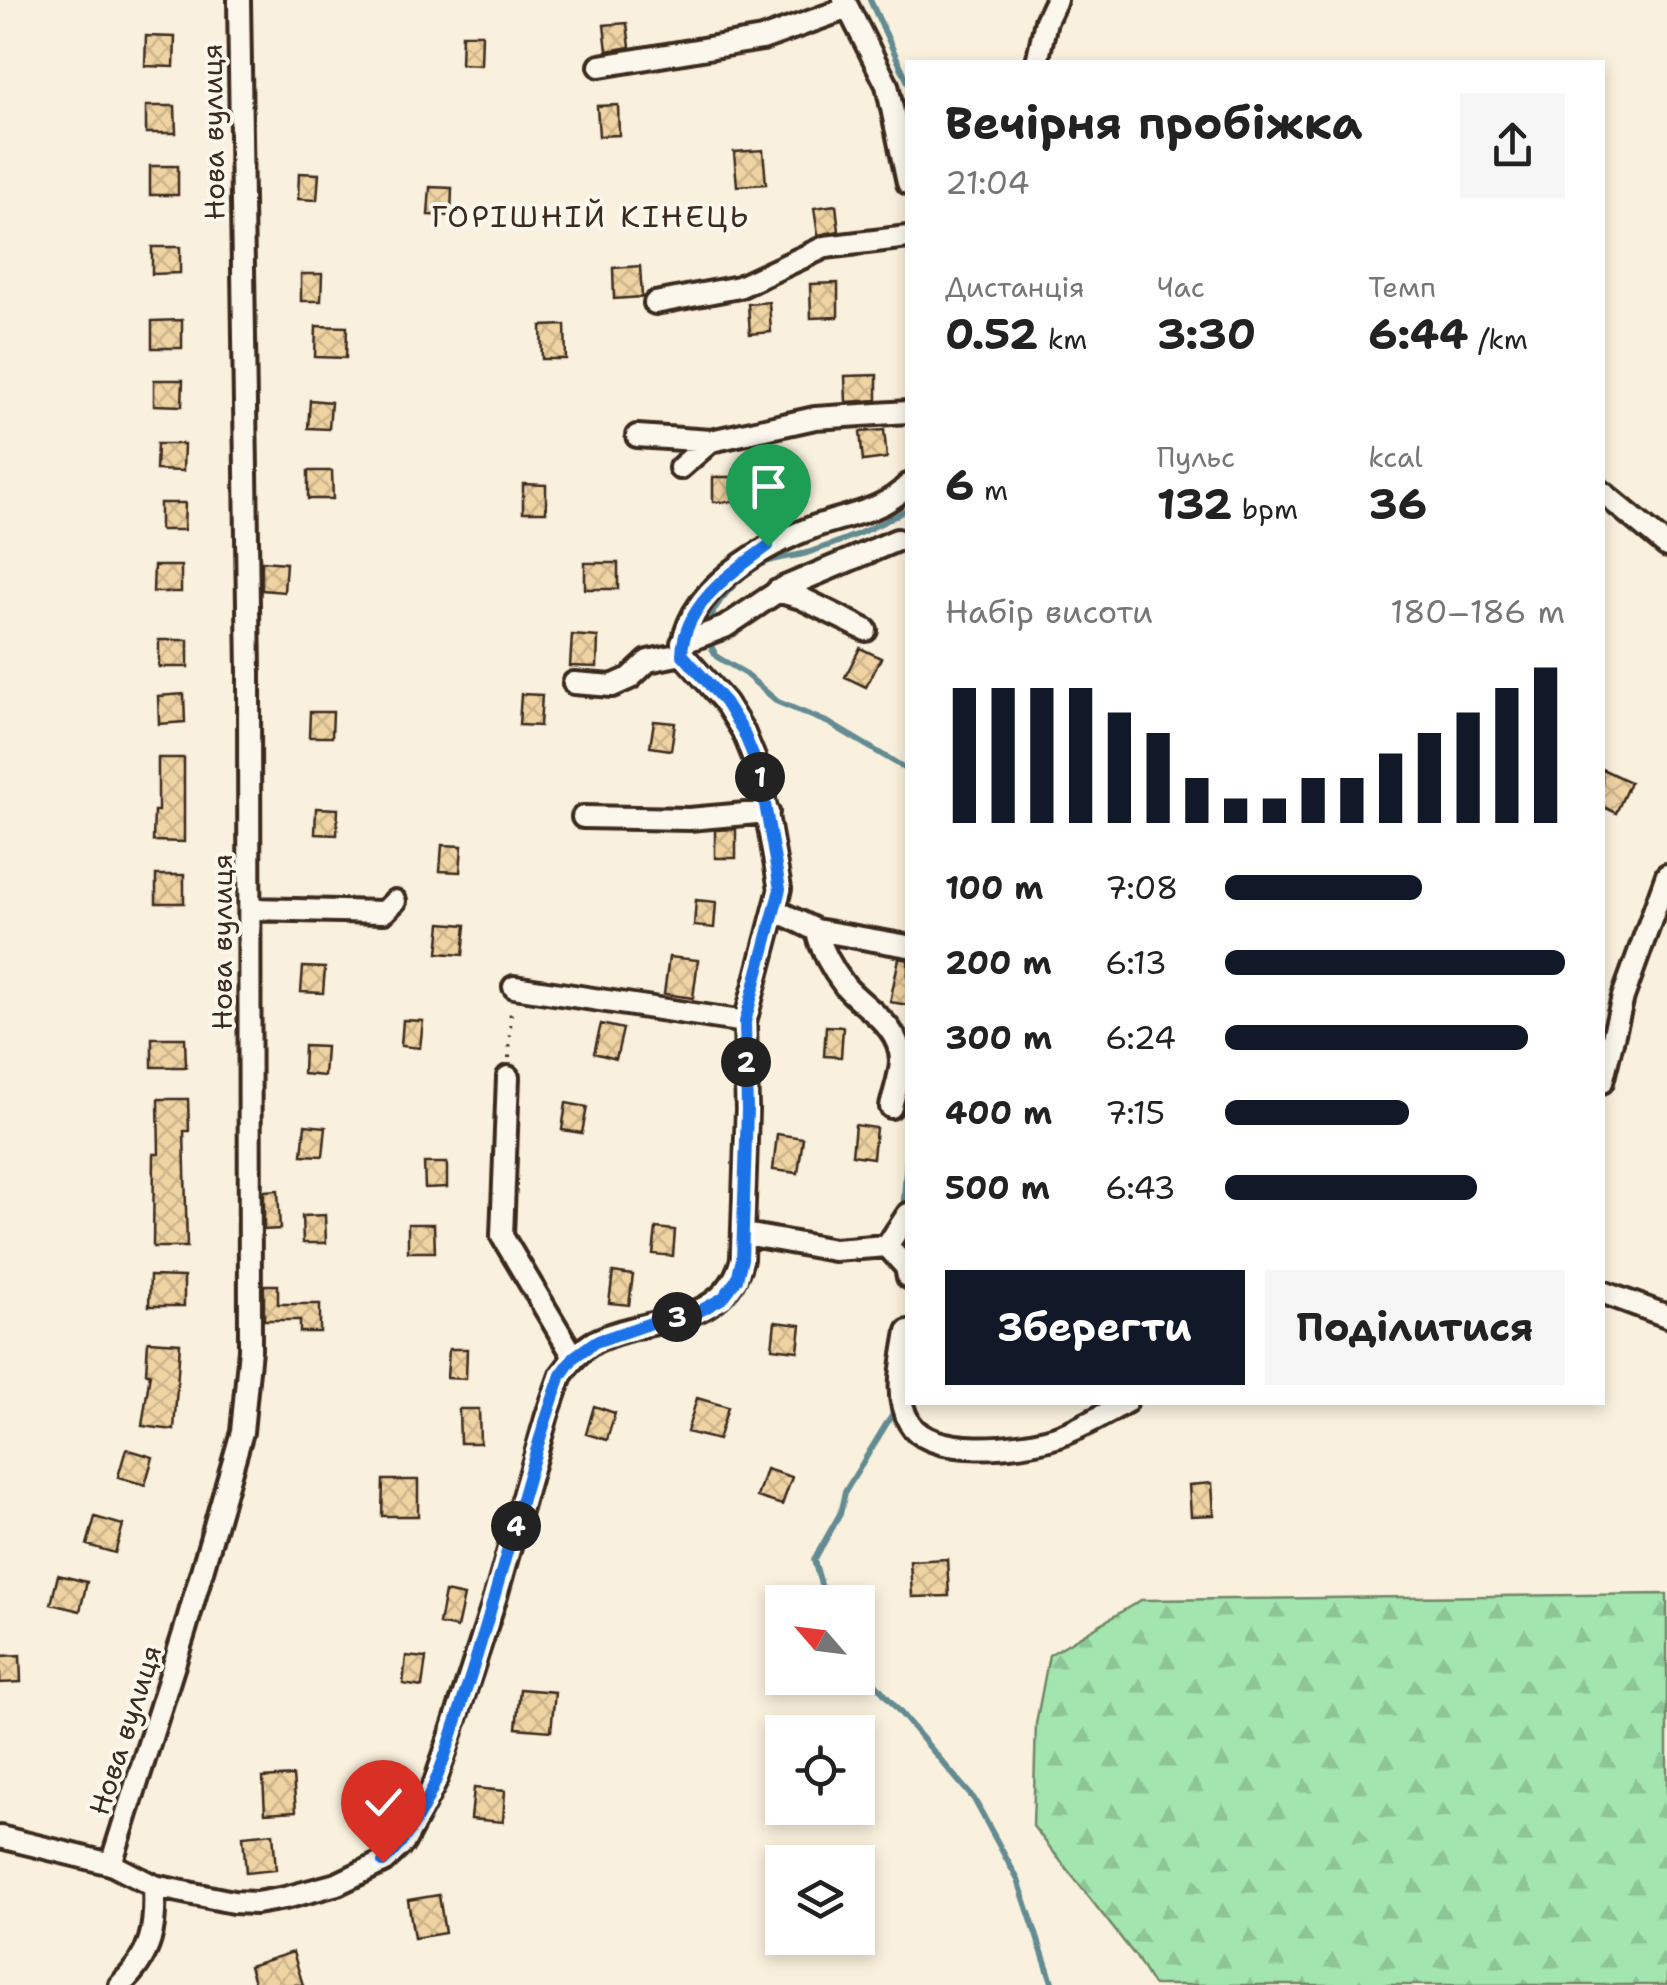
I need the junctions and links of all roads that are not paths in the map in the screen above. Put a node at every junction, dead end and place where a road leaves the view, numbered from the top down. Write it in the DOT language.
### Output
graph roads {
  1 [pos="239,0"];
  2 [pos="1056,0"];
  3 [pos="846,4"];
  4 [pos="1037,60"];
  5 [pos="600,66"];
  6 [pos="905,169"];
  7 [pos="905,237"];
  8 [pos="655,304"];
  9 [pos="905,412"];
  10 [pos="638,436"];
  11 [pos="710,440"];
  12 [pos="680,468"];
  13 [pos="905,487"];
  14 [pos="1605,494"];
  15 [pos="897,540"];
  16 [pos="1667,546"];
  17 [pos="777,592"];
  18 [pos="866,630"];
  19 [pos="686,645"];
  20 [pos="574,683"];
  21 [pos="768,812"];
  22 [pos="583,817"];
  23 [pos="1667,876"];
  24 [pos="395,901"];
  25 [pos="250,909"];
  26 [pos="777,911"];
  27 [pos="816,930"];
  28 [pos="905,945"];
  29 [pos="514,988"];
  30 [pos="745,1022"];
  31 [pos="902,1041"];
  32 [pos="1605,1069"];
  33 [pos="508,1077"];
  34 [pos="891,1107"];
  35 [pos="905,1218"];
  36 [pos="745,1234"];
  37 [pos="890,1240"];
  38 [pos="905,1265"];
  39 [pos="1605,1293"];
  40 [pos="1667,1316"];
  41 [pos="905,1352"];
  42 [pos="574,1357"];
  43 [pos="1120,1405"];
  44 [pos="0,1837"];
  45 [pos="111,1864"];
  46 [pos="154,1886"];
  47 [pos="120,1985"];
  1 -- 25 [label="street, Нова вулиця"];
  2 -- 4 [label="street"];
  3 -- 5 [label="street"];
  3 -- 6 [label="street"];
  7 -- 8 [label="street"];
  9 -- 11 [label="street"];
  10 -- 11 [label="street"];
  11 -- 12 [label="street"];
  13 -- 19 [label="street"];
  14 -- 16 [label="street"];
  15 -- 17 [label="street"];
  17 -- 18 [label="street"];
  17 -- 19 [label="street"];
  19 -- 20 [label="street"];
  19 -- 21 [label="street"];
  21 -- 22 [label="street"];
  21 -- 26 [label="street"];
  23 -- 32 [label="street"];
  24 -- 25 [label="street"];
  25 -- 45 [label="street, Нова вулиця"];
  26 -- 27 [label="street"];
  26 -- 30 [label="street"];
  27 -- 28 [label="street"];
  27 -- 31 [label="street"];
  29 -- 30 [label="street"];
  30 -- 36 [label="street"];
  31 -- 34 [label="street"];
  33 -- 42 [label="street"];
  35 -- 37 [label="street"];
  36 -- 37 [label="street"];
  36 -- 42 [label="street"];
  37 -- 38 [label="street"];
  39 -- 40 [label="street"];
  41 -- 43 [label="street"];
  42 -- 46 [label="street"];
  44 -- 45 [label="street"];
  45 -- 46 [label="street"];
  46 -- 47 [label="street"];
}
